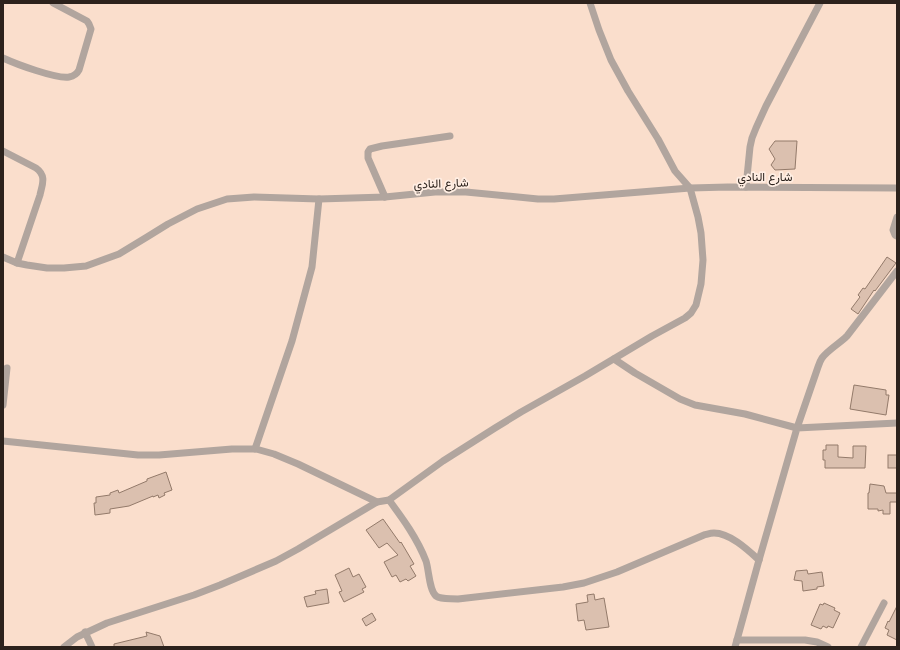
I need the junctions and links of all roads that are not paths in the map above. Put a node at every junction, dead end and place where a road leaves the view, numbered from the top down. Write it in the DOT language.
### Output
graph roads {
  1 [pos="53,3"];
  2 [pos="590,3"];
  3 [pos="820,3"];
  4 [pos="3,58"];
  5 [pos="450,136"];
  6 [pos="3,150"];
  7 [pos="746,187"];
  8 [pos="690,188"];
  9 [pos="897,188"];
  10 [pos="385,197"];
  11 [pos="319,199"];
  12 [pos="897,217"];
  13 [pos="897,236"];
  14 [pos="3,257"];
  15 [pos="17,263"];
  16 [pos="897,272"];
  17 [pos="614,359"];
  18 [pos="7,368"];
  19 [pos="3,405"];
  20 [pos="897,424"];
  21 [pos="797,428"];
  22 [pos="3,441"];
  23 [pos="255,449"];
  24 [pos="389,500"];
  25 [pos="377,502"];
  26 [pos="759,560"];
  27 [pos="884,603"];
  28 [pos="85,632"];
  29 [pos="736,644"];
  30 [pos="64,647"];
  31 [pos="92,647"];
  32 [pos="828,647"];
  33 [pos="861,647"];
  1 -- 4 [label="street"];
  2 -- 8 [label="street"];
  3 -- 7 [label="street"];
  5 -- 10 [label="street"];
  6 -- 15 [label="street"];
  7 -- 8 [label="street, شارع النادي"];
  7 -- 9 [label="street, شارع النادي"];
  8 -- 10 [label="street, شارع النادي"];
  8 -- 17 [label="street"];
  10 -- 11 [label="street, شارع النادي"];
  11 -- 15 [label="street, شارع النادي"];
  11 -- 23 [label="street"];
  12 -- 13 [label="street"];
  14 -- 15 [label="street, شارع النادي"];
  16 -- 21 [label="street"];
  17 -- 21 [label="street"];
  17 -- 24 [label="street"];
  18 -- 19 [label="street"];
  20 -- 21 [label="street"];
  21 -- 26 [label="street"];
  22 -- 23 [label="street"];
  23 -- 25 [label="street"];
  24 -- 25 [label="street"];
  24 -- 26 [label="street"];
  25 -- 28 [label="street"];
  26 -- 29 [label="street"];
  27 -- 33 [label="street"];
  28 -- 30 [label="street"];
  28 -- 31 [label="street"];
  29 -- 32 [label="street"];
}
